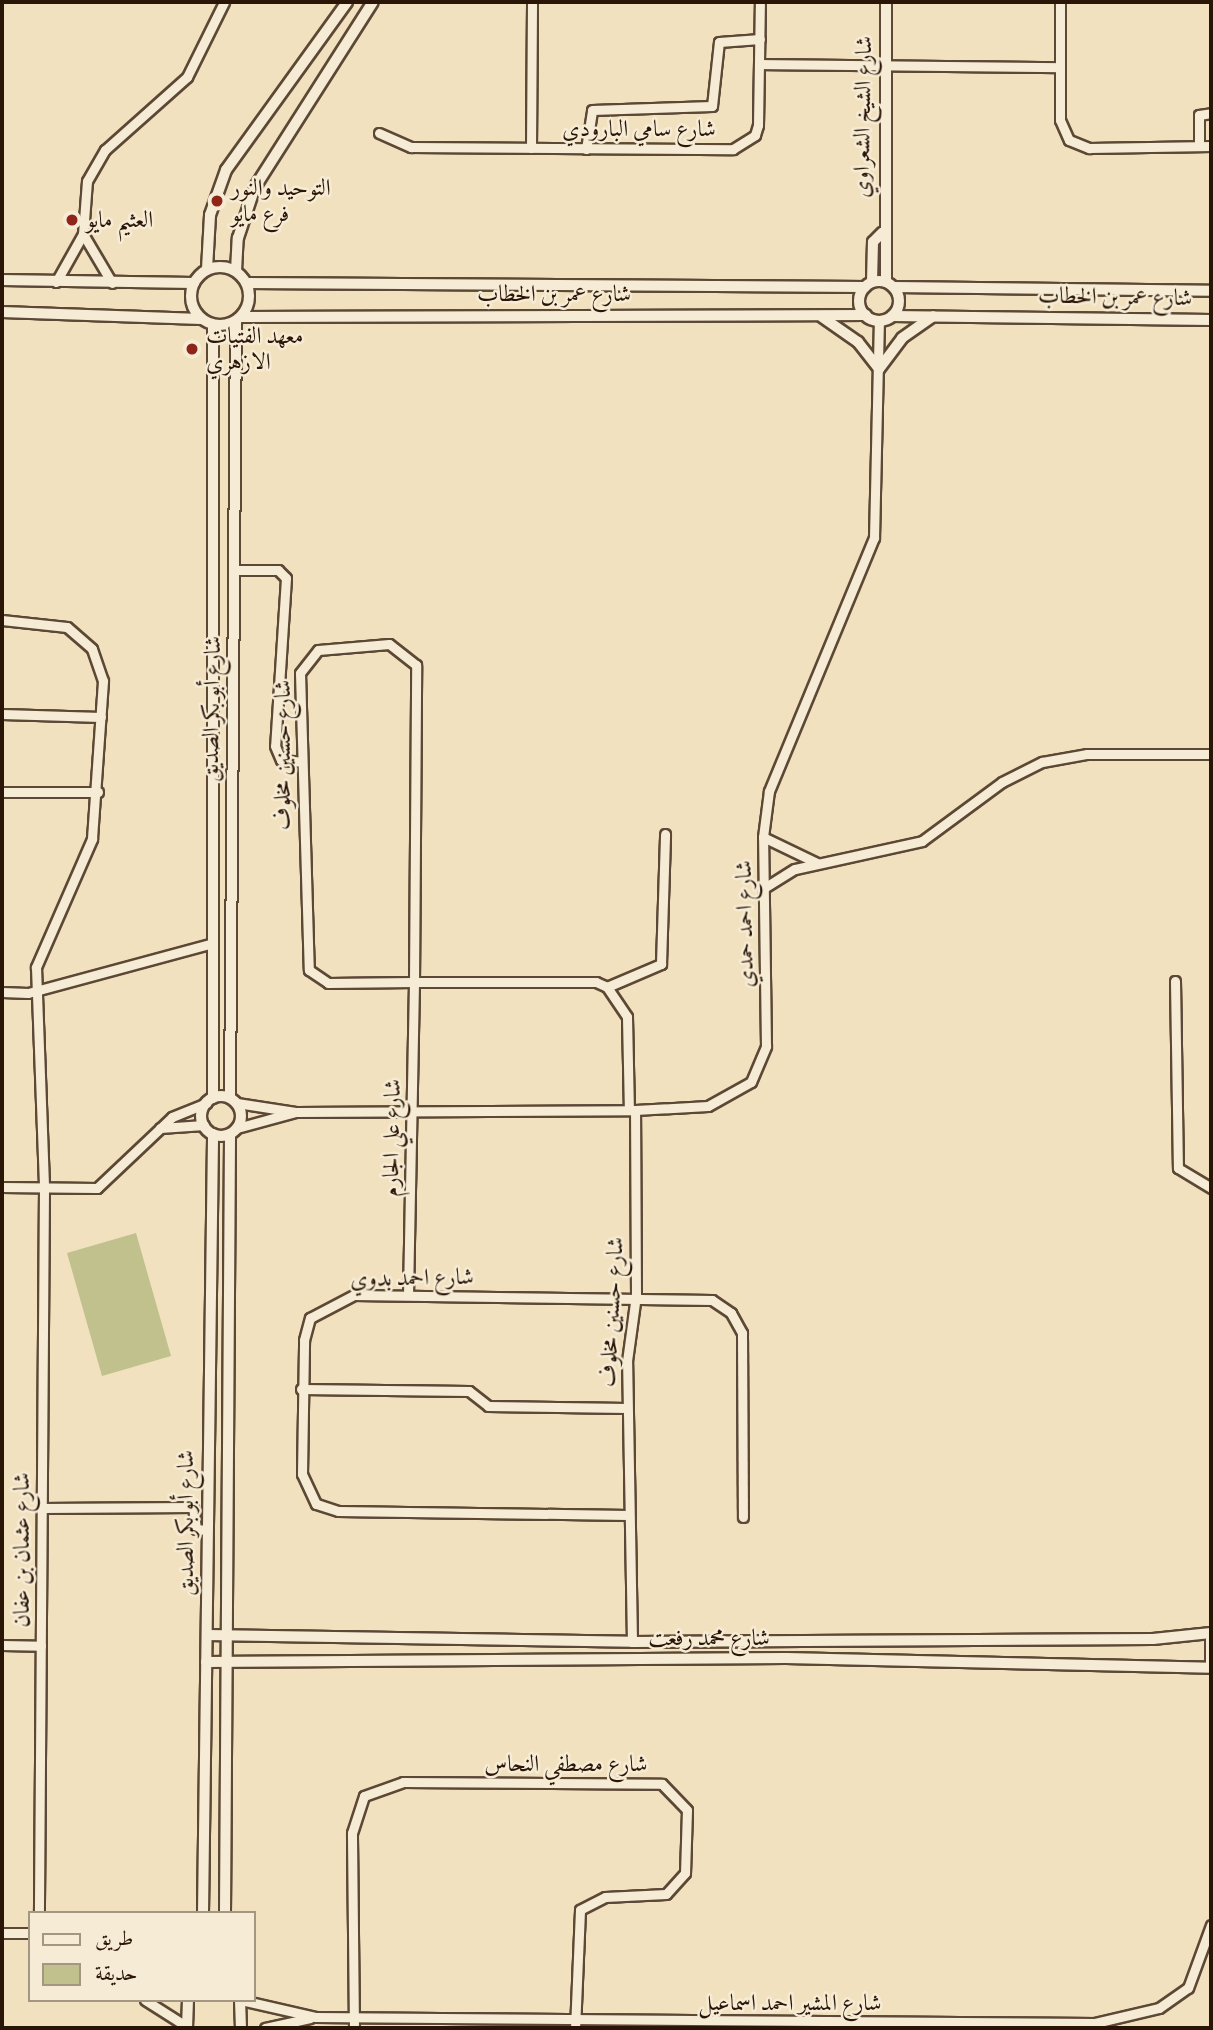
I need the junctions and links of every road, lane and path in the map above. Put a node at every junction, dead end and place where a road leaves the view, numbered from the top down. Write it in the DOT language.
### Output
graph roads {
  1 [pos="224,2"];
  2 [pos="347,2"];
  3 [pos="373,2"];
  4 [pos="532,2"];
  5 [pos="760,2"];
  6 [pos="886,2"];
  7 [pos="1060,2"];
  8 [pos="760,39"];
  9 [pos="759,64"];
  10 [pos="1060,67"];
  11 [pos="883,68"];
  12 [pos="1211,113"];
  13 [pos="379,132"];
  14 [pos="1199,146"];
  15 [pos="1211,146"];
  16 [pos="531,148"];
  17 [pos="586,149"];
  18 [pos="882,233"];
  19 [pos="83,234"];
  20 [pos="207,269"];
  21 [pos="236,271"];
  22 [pos="2,280"];
  23 [pos="56,282"];
  24 [pos="194,283"];
  25 [pos="247,283"];
  26 [pos="113,284"];
  27 [pos="869,285"];
  28 [pos="890,285"];
  29 [pos="1211,291"];
  30 [pos="2,312"];
  31 [pos="866,315"];
  32 [pos="819,316"];
  33 [pos="892,316"];
  34 [pos="934,316"];
  35 [pos="201,319"];
  36 [pos="239,319"];
  37 [pos="1211,320"];
  38 [pos="879,321"];
  39 [pos="213,325"];
  40 [pos="879,369"];
  41 [pos="235,570"];
  42 [pos="2,620"];
  43 [pos="2,714"];
  44 [pos="101,717"];
  45 [pos="1211,754"];
  46 [pos="302,762"];
  47 [pos="2,792"];
  48 [pos="98,792"];
  49 [pos="665,834"];
  50 [pos="763,836"];
  51 [pos="819,863"];
  52 [pos="764,888"];
  53 [pos="210,944"];
  54 [pos="1175,981"];
  55 [pos="414,982"];
  56 [pos="607,987"];
  57 [pos="36,991"];
  58 [pos="2,992"];
  59 [pos="210,1100"];
  60 [pos="234,1100"];
  61 [pos="412,1109"];
  62 [pos="632,1110"];
  63 [pos="295,1112"];
  64 [pos="204,1125"];
  65 [pos="160,1128"];
  66 [pos="233,1131"];
  67 [pos="213,1134"];
  68 [pos="2,1187"];
  69 [pos="44,1188"];
  70 [pos="1211,1188"];
  71 [pos="408,1295"];
  72 [pos="636,1295"];
  73 [pos="302,1389"];
  74 [pos="627,1408"];
  75 [pos="42,1508"];
  76 [pos="628,1515"];
  77 [pos="743,1517"];
  78 [pos="207,1530"];
  79 [pos="1211,1633"];
  80 [pos="207,1634"];
  81 [pos="228,1635"];
  82 [pos="783,1637"];
  83 [pos="802,1637"];
  84 [pos="1211,1639"];
  85 [pos="632,1642"];
  86 [pos="2,1646"];
  87 [pos="41,1646"];
  88 [pos="786,1658"];
  89 [pos="802,1658"];
  90 [pos="206,1662"];
  91 [pos="228,1662"];
  92 [pos="1211,1666"];
  93 [pos="39,1911"];
  94 [pos="203,1911"];
  95 [pos="225,1911"];
  96 [pos="1211,1925"];
  97 [pos="2,1933"];
  98 [pos="28,1933"];
  99 [pos="148,2002"];
  100 [pos="188,2002"];
  101 [pos="240,2002"];
  102 [pos="249,2002"];
  103 [pos="354,2016"];
  104 [pos="315,2017"];
  105 [pos="575,2025"];
  106 [pos="995,2026"];
  107 [pos="187,2027"];
  108 [pos="241,2028"];
  109 [pos="265,2028"];
  110 [pos="354,2028"];
  1 -- 19 [label="street"];
  2 -- 20 [label="street"];
  3 -- 21 [label="street"];
  4 -- 16 [label="street, شارع سامي البارودي"];
  5 -- 8 [label="street"];
  6 -- 11 [label="street, شارع الشيخ الشعراوي"];
  7 -- 10 [label="street"];
  8 -- 9 [label="street"];
  8 -- 17 [label="street"];
  9 -- 11 [label="street"];
  9 -- 17 [label="street, شارع سامي البارودي"];
  10 -- 11 [label="street"];
  10 -- 14 [label="street"];
  11 -- 18 [label="street, شارع الشيخ الشعراوي"];
  12 -- 14 [label="street"];
  13 -- 16 [label="street, شارع سامي البارودي"];
  14 -- 15 [label="street"];
  16 -- 17 [label="street, شارع سامي البارودي"];
  18 -- 27 [label="street, شارع الشيخ الشعراوي"];
  18 -- 28 [label="street, شارع الشيخ الشعراوي"];
  19 -- 23 [label="street"];
  19 -- 26 [label="street"];
  20 -- 21 [label="street"];
  20 -- 24 [label="street"];
  21 -- 25 [label="street"];
  22 -- 23 [label="street"];
  23 -- 26 [label="street"];
  24 -- 26 [label="street"];
  24 -- 35 [label="street"];
  25 -- 27 [label="street, شارع عمر بن الخطاب"];
  25 -- 36 [label="street"];
  27 -- 28 [label="street"];
  27 -- 31 [label="street"];
  28 -- 29 [label="street, شارع عمر بن الخطاب"];
  28 -- 33 [label="street"];
  30 -- 35 [label="street"];
  31 -- 32 [label="street, شارع عمر بن الخطاب"];
  31 -- 38 [label="street"];
  32 -- 36 [label="street, شارع عمر بن الخطاب"];
  32 -- 40 [label="street"];
  33 -- 34 [label="street, شارع عمر بن الخطاب"];
  33 -- 38 [label="street"];
  34 -- 37 [label="street, شارع عمر بن الخطاب"];
  34 -- 40 [label="street"];
  35 -- 39 [label="street"];
  36 -- 39 [label="street"];
  36 -- 41 [label="street, شارع أبو بكر الصديق"];
  38 -- 40 [label="street, شارع احمد حمدي"];
  39 -- 53 [label="street, شارع أبو بكر الصديق"];
  40 -- 50 [label="street, شارع احمد حمدي"];
  41 -- 46 [label="street"];
  41 -- 60 [label="street, شارع أبو بكر الصديق"];
  42 -- 44 [label="street, شارع عثمان بن عفان"];
  43 -- 44 [label="street"];
  44 -- 48 [label="street, شارع عثمان بن عفان"];
  45 -- 51 [label="street"];
  46 -- 55 [label="street, شارع حسنين مخلوف"];
  46 -- 55 [label="street, شارع حسنين مخلوف"];
  47 -- 48 [label="street"];
  48 -- 57 [label="street, شارع عثمان بن عفان"];
  49 -- 56 [label="street"];
  50 -- 51 [label="street"];
  50 -- 52 [label="street, شارع احمد حمدي"];
  51 -- 52 [label="street"];
  52 -- 62 [label="street, شارع احمد حمدي"];
  53 -- 57 [label="street"];
  53 -- 59 [label="street, شارع أبو بكر الصديق"];
  54 -- 70 [label="street"];
  55 -- 56 [label="street, شارع حسنين مخلوف"];
  55 -- 61 [label="street, شارع علي الجارم"];
  56 -- 62 [label="street, شارع حسنين مخلوف"];
  57 -- 58 [label="street"];
  57 -- 69 [label="street, شارع عثمان بن عفان"];
  59 -- 60 [label="street"];
  59 -- 64 [label="street, شارع أبو بكر الصديق"];
  59 -- 65 [label="street"];
  60 -- 63 [label="street, شارع احمد حمدي"];
  60 -- 66 [label="street, شارع أبو بكر الصديق"];
  61 -- 62 [label="street, شارع احمد حمدي"];
  61 -- 63 [label="street, شارع احمد حمدي"];
  61 -- 71 [label="street, شارع علي الجارم"];
  62 -- 72 [label="street, شارع حسنين مخلوف"];
  63 -- 66 [label="street, شارع احمد حمدي"];
  64 -- 65 [label="street"];
  64 -- 67 [label="street"];
  65 -- 69 [label="street"];
  66 -- 67 [label="street"];
  66 -- 81 [label="street, شارع أبو بكر الصديق"];
  67 -- 78 [label="street, شارع أبو بكر الصديق"];
  68 -- 69 [label="street"];
  69 -- 75 [label="street, شارع عثمان بن عفان"];
  71 -- 72 [label="street, شارع احمد بدوي"];
  71 -- 73 [label="street, شارع احمد بدوي"];
  72 -- 74 [label="street, شارع حسنين مخلوف"];
  72 -- 77 [label="street, شارع احمد بدوي"];
  73 -- 74 [label="street"];
  73 -- 76 [label="street, شارع احمد بدوي"];
  74 -- 76 [label="street, شارع حسنين مخلوف"];
  75 -- 78 [label="street"];
  75 -- 87 [label="street, شارع عثمان بن عفان"];
  76 -- 85 [label="street, شارع حسنين مخلوف"];
  78 -- 80 [label="street, شارع أبو بكر الصديق"];
  79 -- 83 [label="street, شارع محمد رفعت"];
  80 -- 81 [label="street, شارع محمد رفعت"];
  80 -- 90 [label="street, شارع أبو بكر الصديق"];
  81 -- 85 [label="street, شارع محمد رفعت"];
  81 -- 91 [label="street, شارع أبو بكر الصديق"];
  82 -- 83 [label="street, شارع محمد رفعت"];
  82 -- 85 [label="street, شارع محمد رفعت"];
  82 -- 88 [label="street"];
  83 -- 89 [label="street"];
  84 -- 92 [label="street"];
  86 -- 87 [label="street"];
  87 -- 93 [label="street, شارع عثمان بن عفان"];
  88 -- 89 [label="street, شارع محمد رفعت"];
  88 -- 91 [label="street, شارع محمد رفعت"];
  89 -- 92 [label="street, شارع محمد رفعت"];
  90 -- 91 [label="street, شارع محمد رفعت"];
  90 -- 94 [label="street, شارع أبو بكر الصديق"];
  91 -- 95 [label="street, شارع أبو بكر الصديق"];
  96 -- 106 [label="street, شارع المشير احمد اسماعيل"];
  97 -- 98 [label="street"];
  99 -- 107 [label="street"];
  100 -- 107 [label="street"];
  101 -- 108 [label="street"];
  102 -- 104 [label="street, شارع المشير احمد اسماعيل"];
  103 -- 104 [label="street, شارع المشير احمد اسماعيل"];
  103 -- 105 [label="street, شارع المشير احمد اسماعيل"];
  103 -- 105 [label="street, شارع مصطفي النحاس"];
  103 -- 110 [label="street"];
  104 -- 109 [label="street, شارع المشير احمد اسماعيل"];
  105 -- 106 [label="street, شارع المشير احمد اسماعيل"];
}
